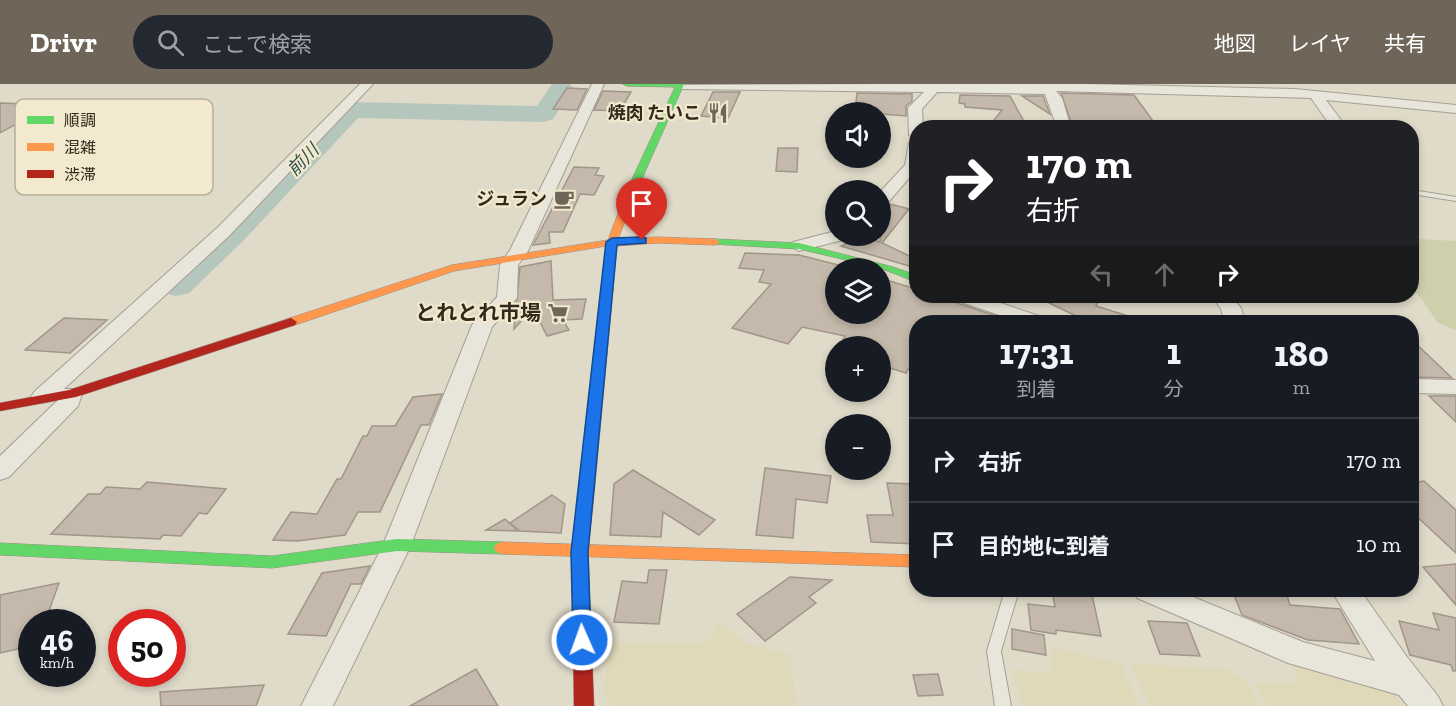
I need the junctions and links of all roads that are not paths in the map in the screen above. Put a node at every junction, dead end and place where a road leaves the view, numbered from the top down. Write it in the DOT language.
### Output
graph roads {
  1 [pos="367,84"];
  2 [pos="598,84"];
  3 [pos="627,84"];
  4 [pos="679,84"];
  5 [pos="832,85"];
  6 [pos="962,86"];
  7 [pos="1051,87"];
  8 [pos="931,88"];
  9 [pos="1315,95"];
  10 [pos="1456,109"];
  11 [pos="915,120"];
  12 [pos="1062,120"];
  13 [pos="1334,120"];
  14 [pos="909,169"];
  15 [pos="891,190"];
  16 [pos="1419,193"];
  17 [pos="1456,199"];
  18 [pos="825,239"];
  19 [pos="612,242"];
  20 [pos="799,246"];
  21 [pos="513,259"];
  22 [pos="909,276"];
  23 [pos="982,303"];
  24 [pos="1018,315"];
  25 [pos="1419,386"];
  26 [pos="1456,387"];
  27 [pos="71,394"];
  28 [pos="42,397"];
  29 [pos="0,407"];
  30 [pos="0,471"];
  31 [pos="397,545"];
  32 [pos="0,549"];
  33 [pos="580,552"];
  34 [pos="909,561"];
  35 [pos="1010,597"];
  36 [pos="1163,597"];
  37 [pos="1350,597"];
  38 [pos="1418,695"];
  39 [pos="317,706"];
  40 [pos="584,706"];
  41 [pos="1003,706"];
  1 -- 28 [label="street"];
  2 -- 21 [label="street"];
  3 -- 4 [label="street"];
  4 -- 5 [label="street"];
  4 -- 19 [label="street"];
  5 -- 8 [label="street"];
  6 -- 7 [label="street"];
  6 -- 8 [label="street"];
  7 -- 9 [label="street"];
  7 -- 12 [label="street"];
  8 -- 11 [label="street"];
  9 -- 10 [label="street"];
  9 -- 13 [label="street"];
  14 -- 15 [label="street"];
  16 -- 17 [label="lane"];
  18 -- 20 [label="street"];
  19 -- 20 [label="street"];
  19 -- 21 [label="street"];
  19 -- 33 [label="street"];
  20 -- 22 [label="street"];
  21 -- 27 [label="street"];
  21 -- 31 [label="street"];
  23 -- 24 [label="street"];
  25 -- 26 [label="street"];
  27 -- 28 [label="street"];
  27 -- 30 [label="street"];
  28 -- 29 [label="street"];
  31 -- 32 [label="street"];
  31 -- 33 [label="street"];
  31 -- 39 [label="street"];
  33 -- 34 [label="street"];
  33 -- 40 [label="street"];
  35 -- 41 [label="lane"];
  36 -- 38 [label="street"];
  37 -- 38 [label="street"];
}
